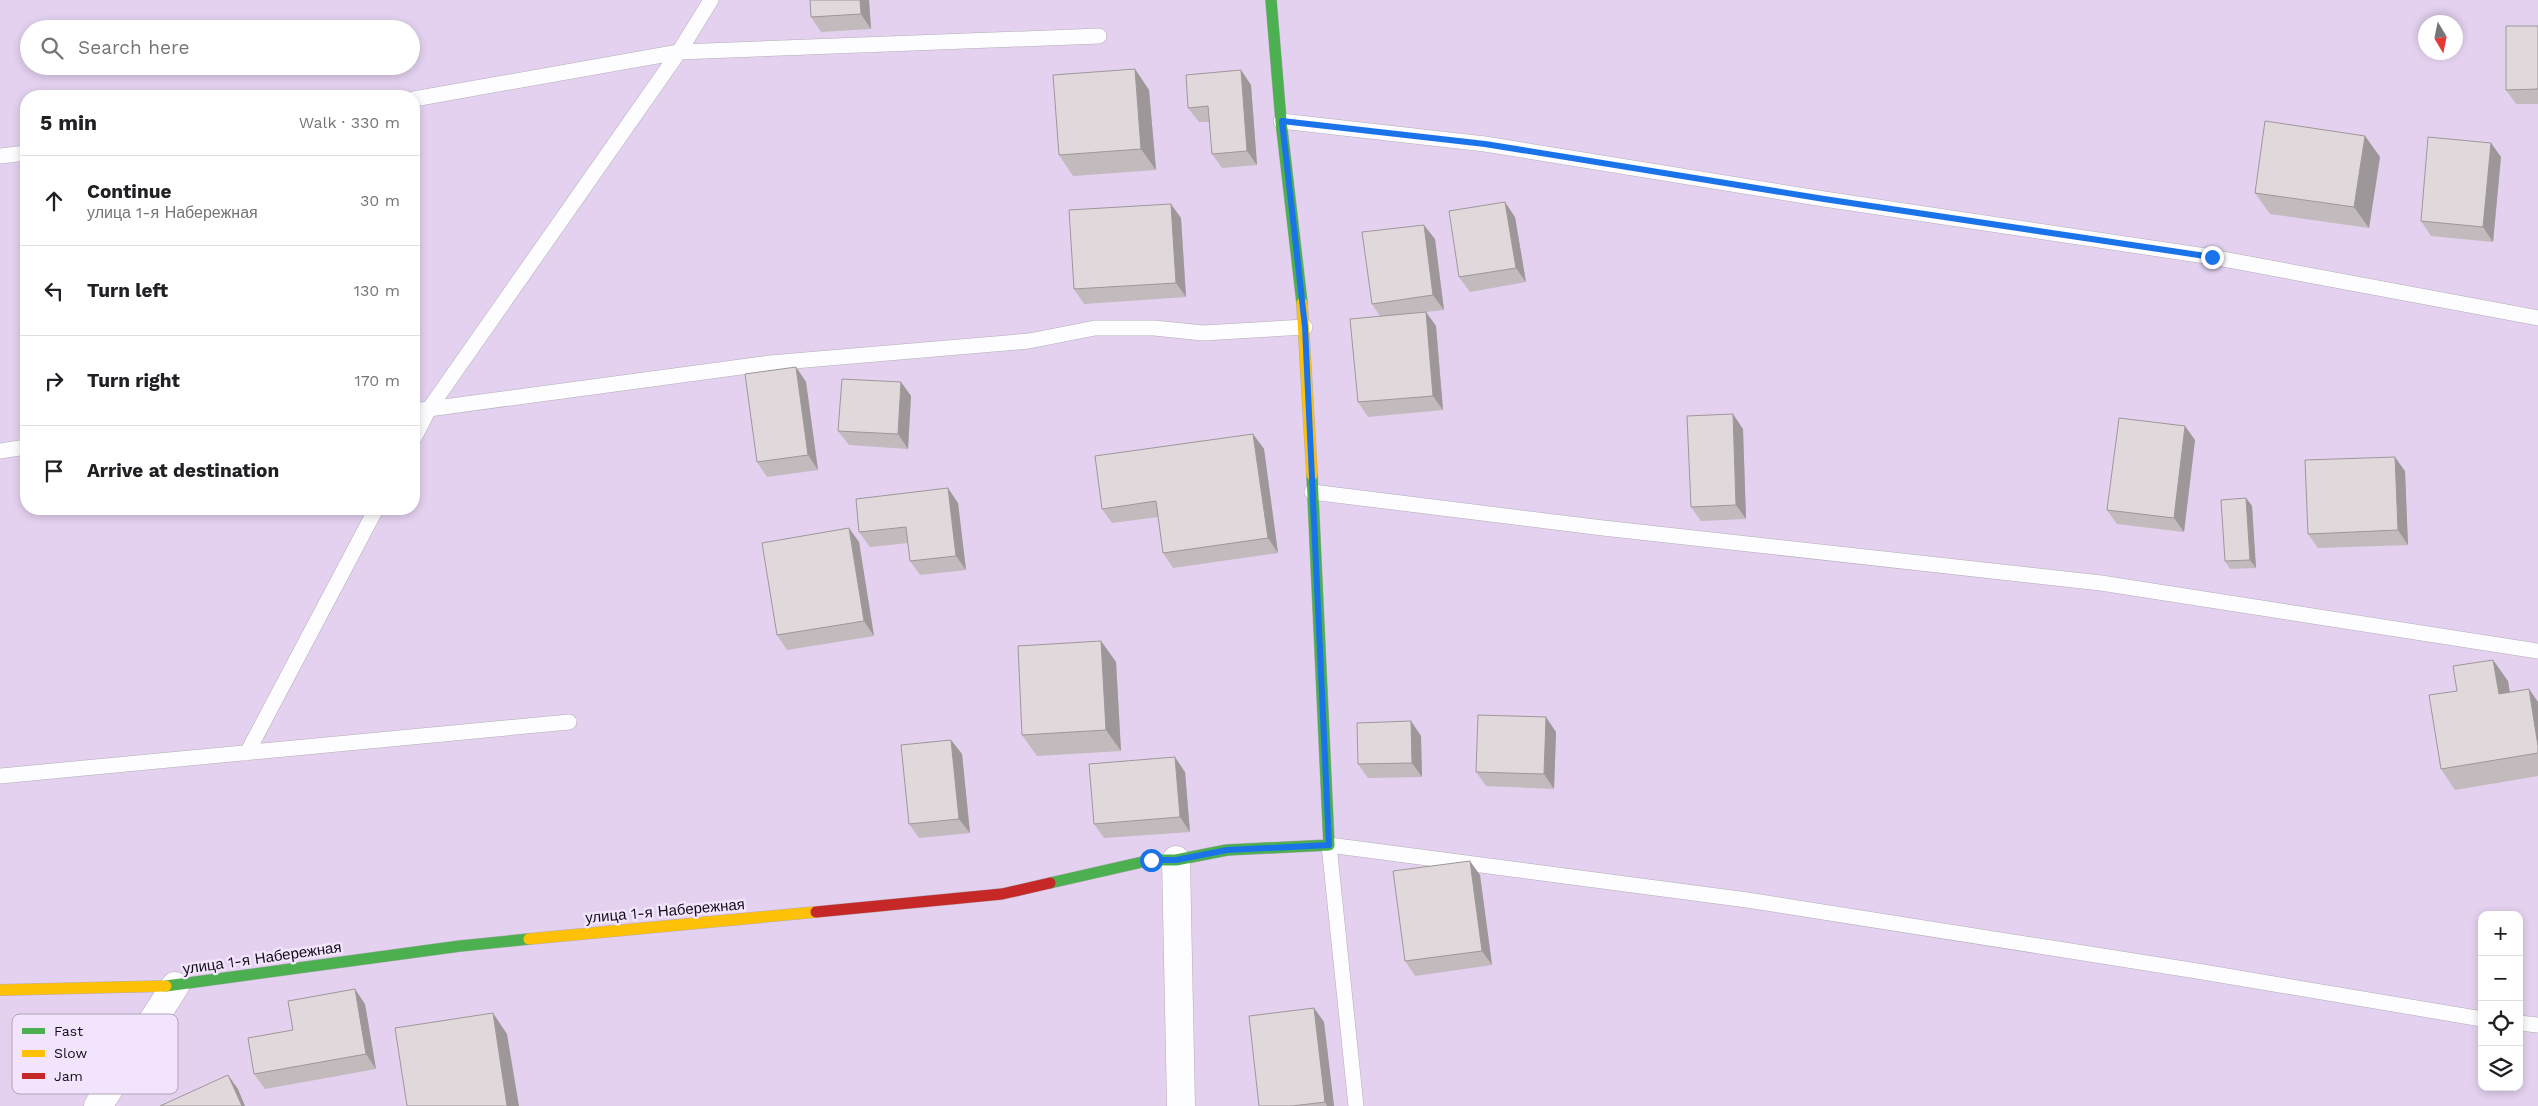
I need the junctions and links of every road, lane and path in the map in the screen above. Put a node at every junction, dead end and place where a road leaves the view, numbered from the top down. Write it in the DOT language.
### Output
graph roads {
  1 [pos="711,0"];
  2 [pos="1272,0"];
  3 [pos="1099,36"];
  4 [pos="679,52"];
  5 [pos="420,98"];
  6 [pos="1282,121"];
  7 [pos="20,154"];
  8 [pos="0,156"];
  9 [pos="2538,318"];
  10 [pos="1305,327"];
  11 [pos="429,409"];
  12 [pos="420,410"];
  13 [pos="420,426"];
  14 [pos="20,448"];
  15 [pos="0,451"];
  16 [pos="1312,492"];
  17 [pos="373,515"];
  18 [pos="2538,651"];
  19 [pos="568,722"];
  20 [pos="246,753"];
  21 [pos="0,776"];
  22 [pos="1329,845"];
  23 [pos="1176,860"];
  24 [pos="175,986"];
  25 [pos="0,990"];
  26 [pos="157,1014"];
  27 [pos="2478,1018"];
  28 [pos="2523,1023"];
  29 [pos="2538,1025"];
  30 [pos="106,1094"];
  31 [pos="98,1106"];
  32 [pos="1181,1106"];
  33 [pos="1356,1106"];
  1 -- 4 [label="lane"];
  2 -- 6 [label="street"];
  3 -- 4 [label="lane"];
  4 -- 5 [label="lane"];
  4 -- 11 [label="lane"];
  6 -- 9 [label="lane"];
  6 -- 10 [label="street"];
  7 -- 8 [label="lane"];
  10 -- 11 [label="lane"];
  10 -- 16 [label="street"];
  11 -- 12 [label="lane"];
  11 -- 13 [label="lane"];
  14 -- 15 [label="lane"];
  16 -- 18 [label="lane"];
  16 -- 22 [label="street"];
  17 -- 20 [label="lane"];
  19 -- 20 [label="lane"];
  20 -- 21 [label="lane"];
  22 -- 23 [label="street, улица 1-я Набережная"];
  22 -- 27 [label="lane"];
  22 -- 33 [label="lane"];
  23 -- 24 [label="street, улица 1-я Набережная"];
  23 -- 32 [label="street"];
  24 -- 25 [label="street, улица 1-я Набережная"];
  24 -- 26 [label="street"];
  28 -- 29 [label="lane"];
  30 -- 31 [label="street"];
}
